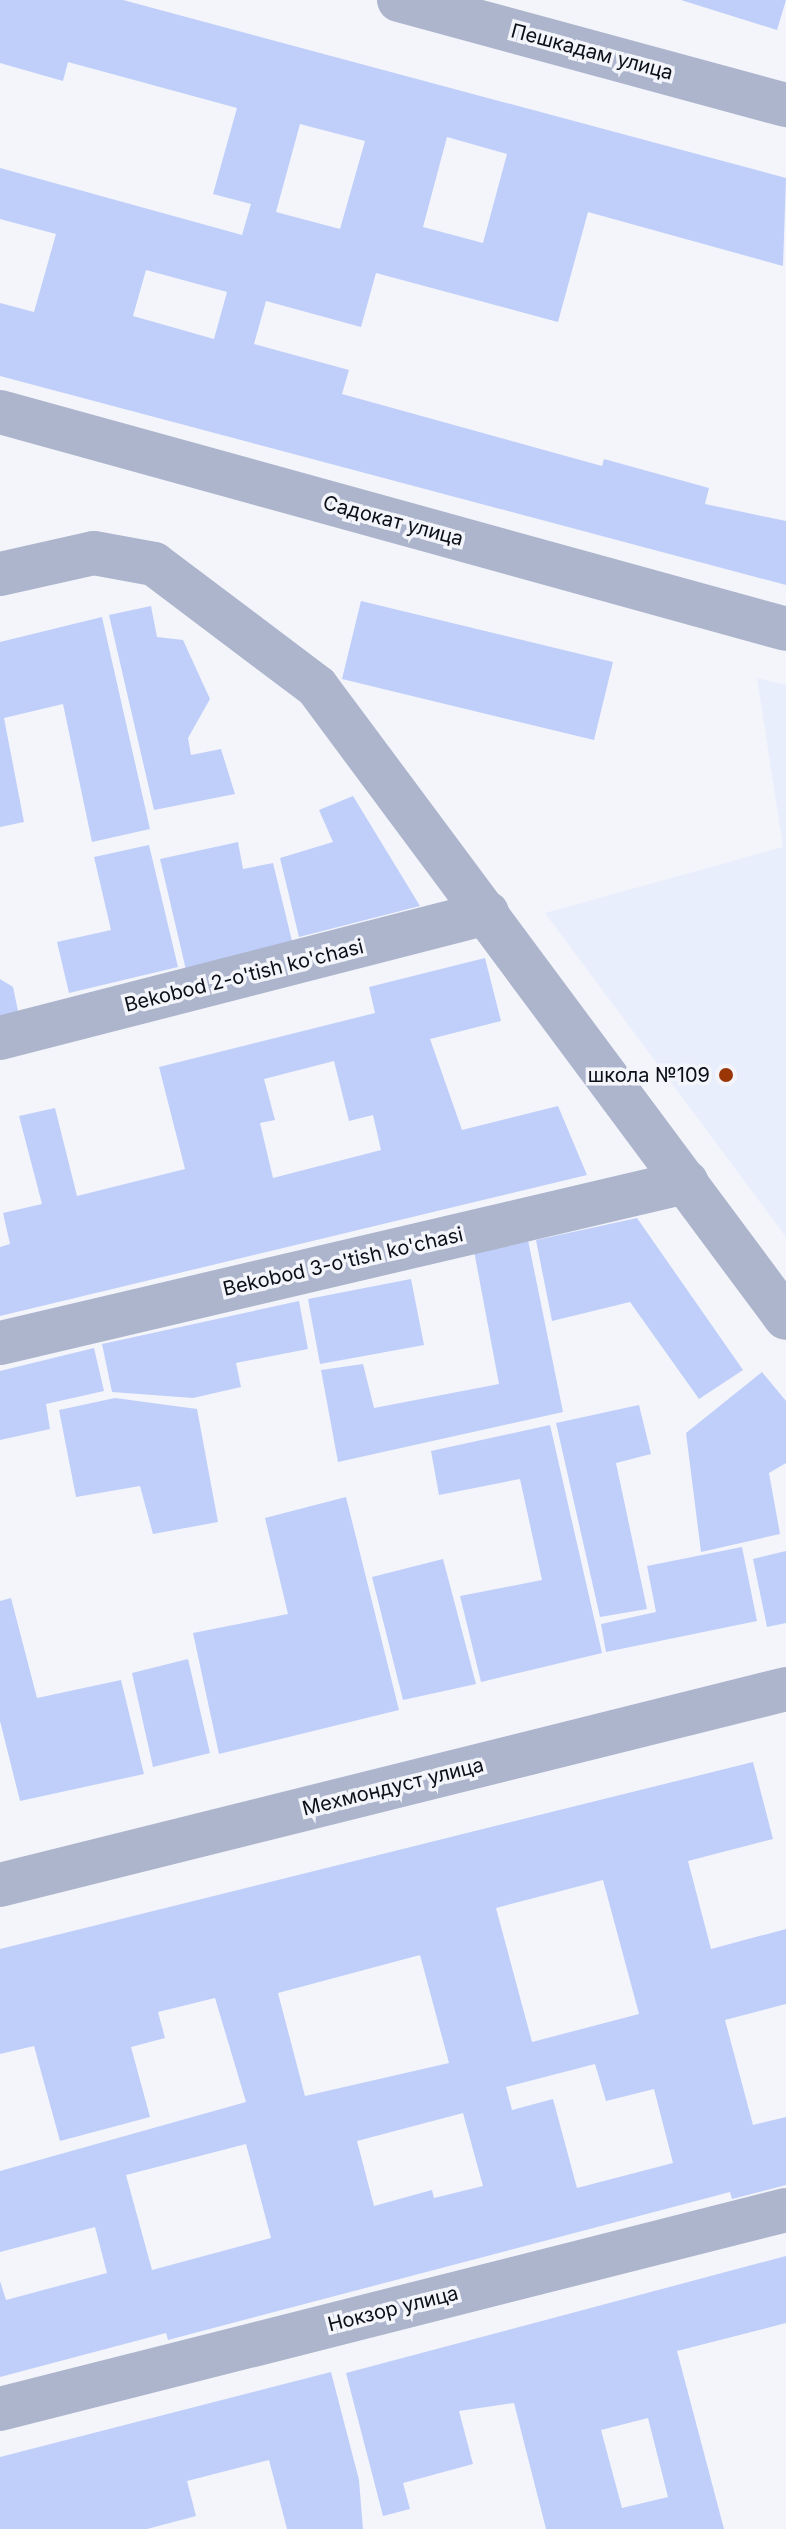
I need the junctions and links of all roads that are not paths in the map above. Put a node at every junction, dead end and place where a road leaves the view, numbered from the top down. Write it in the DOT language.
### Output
graph roads {
  1 [pos="399,0"];
  2 [pos="786,105"];
  3 [pos="0,412"];
  4 [pos="0,574"];
  5 [pos="786,629"];
  6 [pos="487,913"];
  7 [pos="0,1038"];
  8 [pos="686,1182"];
  9 [pos="786,1318"];
  10 [pos="0,1343"];
  11 [pos="786,1689"];
  12 [pos="0,1885"];
  13 [pos="786,2210"];
  14 [pos="0,2409"];
  1 -- 2 [label="street, Пешкадам улица"];
  3 -- 5 [label="street, Садокат улица"];
  4 -- 6 [label="street"];
  6 -- 7 [label="street, Bekobod 2-o'tish ko'chasi"];
  6 -- 8 [label="street"];
  8 -- 9 [label="street"];
  8 -- 10 [label="street, Bekobod 3-o'tish ko'chasi"];
  11 -- 12 [label="street, Мехмондуст улица"];
  13 -- 14 [label="street, Нокзор улица"];
}
